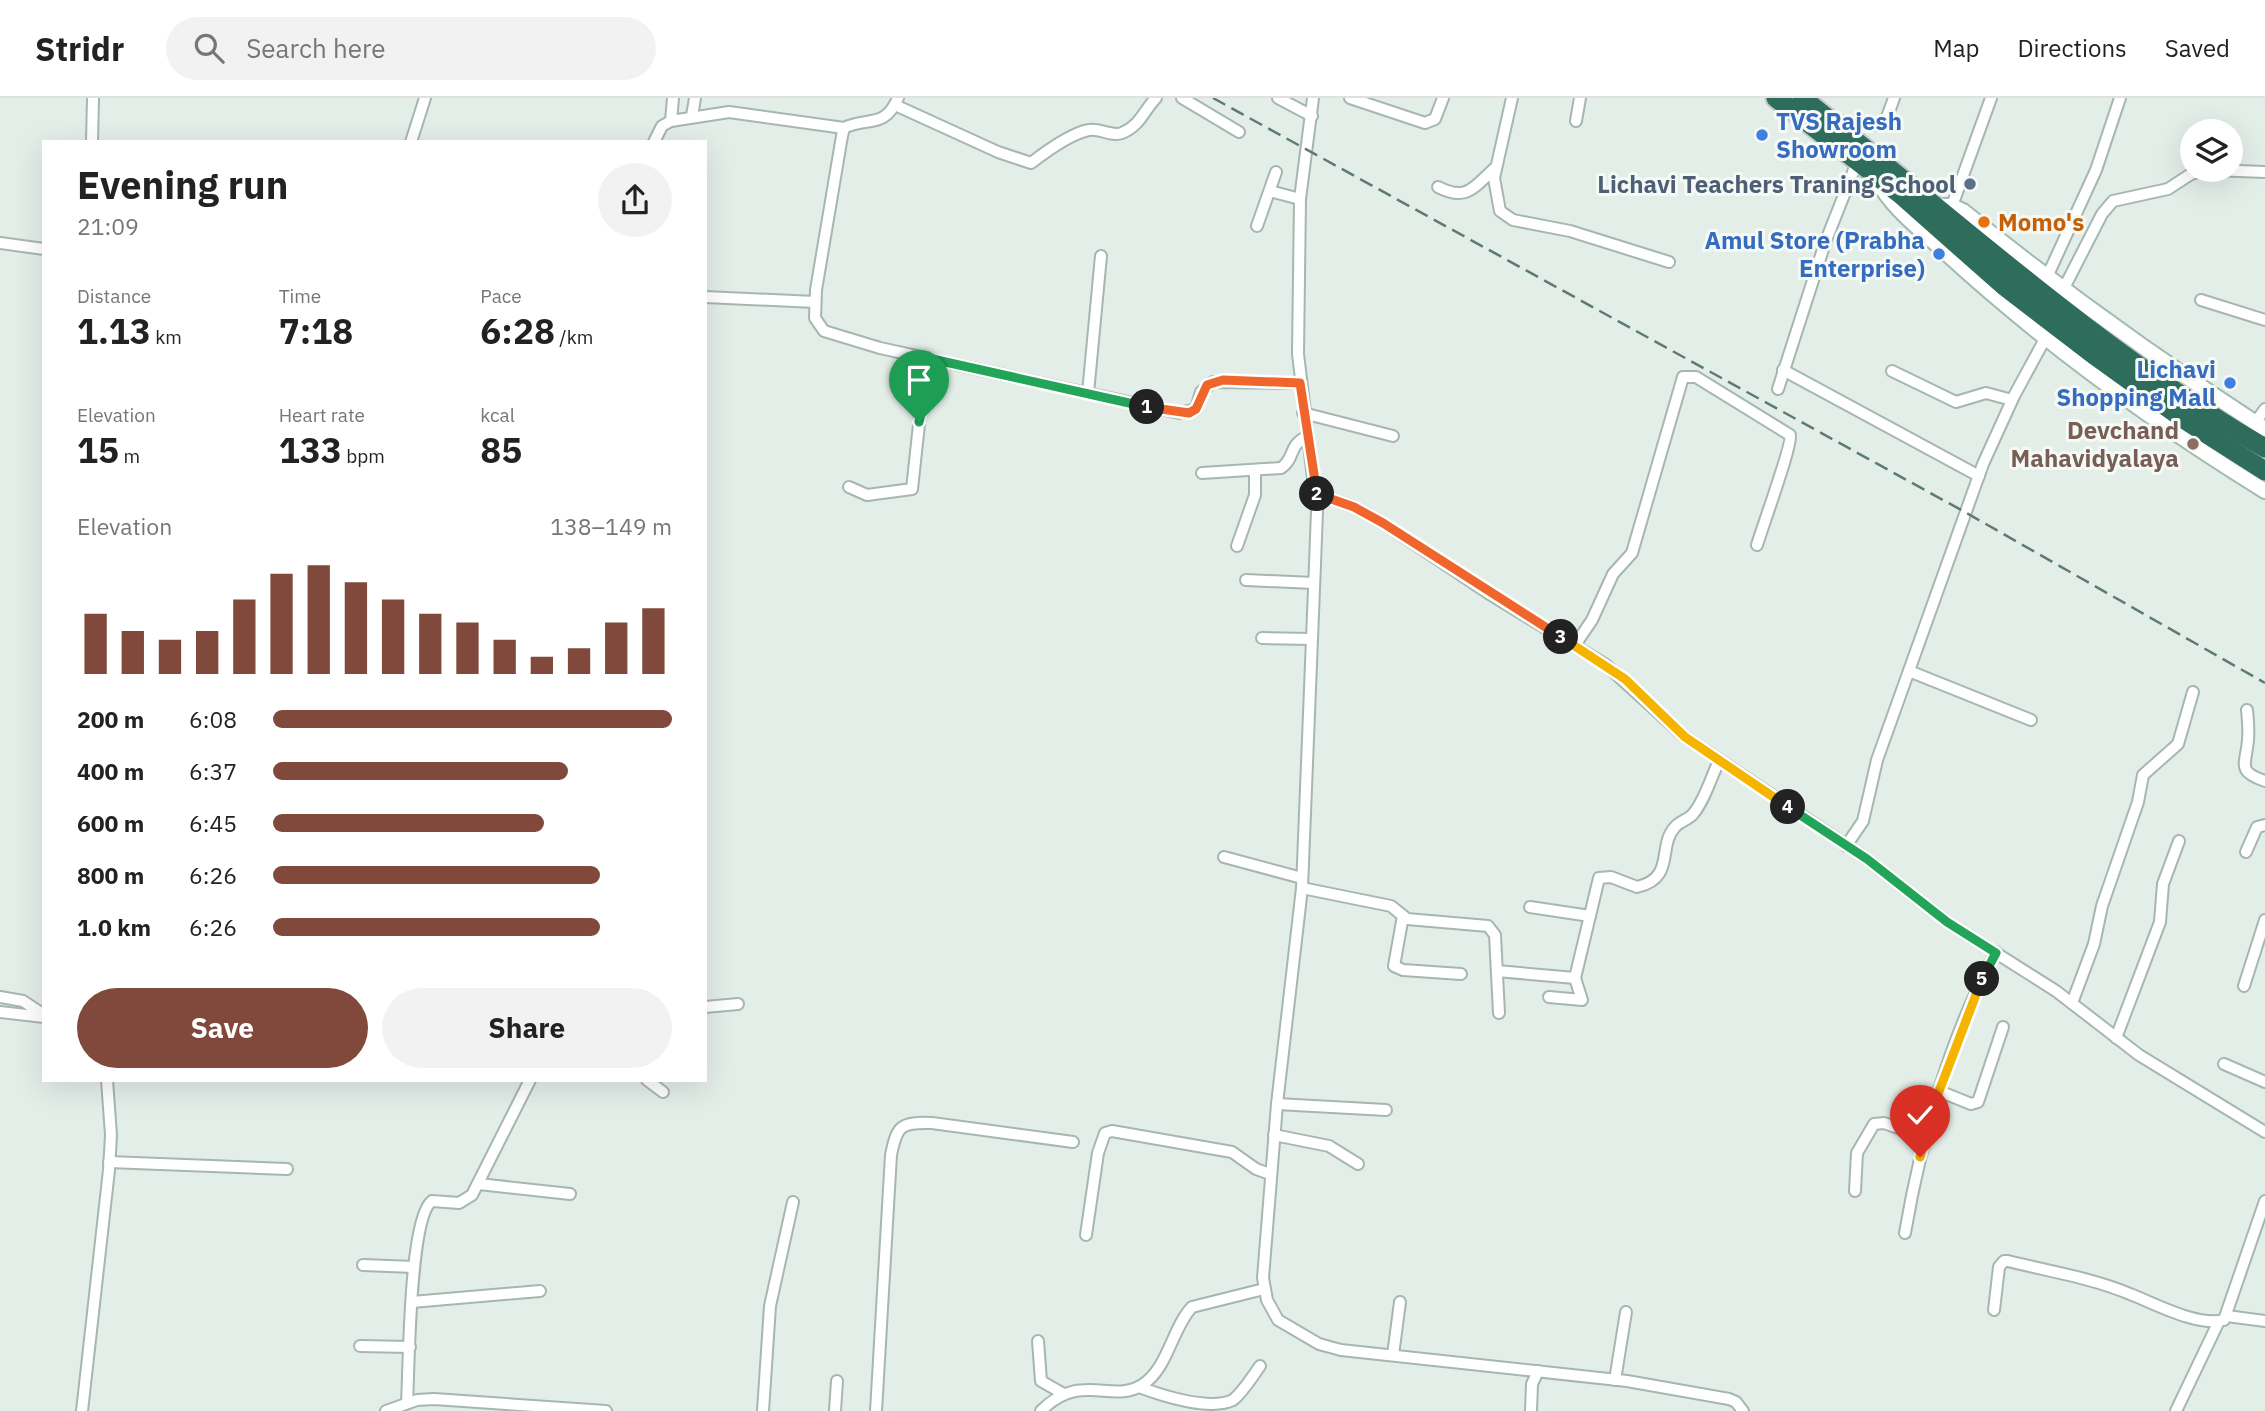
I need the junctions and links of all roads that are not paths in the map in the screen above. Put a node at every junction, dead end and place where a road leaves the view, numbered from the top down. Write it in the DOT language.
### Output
graph roads {
  1 [pos="93,98"];
  2 [pos="425,98"];
  3 [pos="673,98"];
  4 [pos="695,98"];
  5 [pos="1156,98"];
  6 [pos="1182,98"];
  7 [pos="1278,98"];
  8 [pos="1313,98"];
  9 [pos="1350,98"];
  10 [pos="1443,98"];
  11 [pos="1512,98"];
  12 [pos="1580,98"];
  13 [pos="1776,98"];
  14 [pos="1802,98"];
  15 [pos="1894,98"];
  16 [pos="1991,98"];
  17 [pos="2120,98"];
  18 [pos="896,101"];
  19 [pos="692,116"];
  20 [pos="1312,116"];
  21 [pos="1830,120"];
  22 [pos="671,121"];
  23 [pos="1576,121"];
  24 [pos="844,128"];
  25 [pos="1239,132"];
  26 [pos="92,140"];
  27 [pos="412,140"];
  28 [pos="655,140"];
  29 [pos="1857,162"];
  30 [pos="1495,168"];
  31 [pos="2243,171"];
  32 [pos="1276,172"];
  33 [pos="2265,172"];
  34 [pos="1874,175"];
  35 [pos="2180,181"];
  36 [pos="1438,187"];
  37 [pos="1269,191"];
  38 [pos="1300,198"];
  39 [pos="1944,206"];
  40 [pos="1258,226"];
  41 [pos="0,243"];
  42 [pos="42,249"];
  43 [pos="1101,256"];
  44 [pos="1669,262"];
  45 [pos="2047,277"];
  46 [pos="2011,280"];
  47 [pos="2063,290"];
  48 [pos="707,297"];
  49 [pos="2201,300"];
  50 [pos="815,302"];
  51 [pos="2265,320"];
  52 [pos="2046,337"];
  53 [pos="932,359"];
  54 [pos="1783,370"];
  55 [pos="1892,371"];
  56 [pos="1300,383"];
  57 [pos="1777,389"];
  58 [pos="1088,393"];
  59 [pos="2012,400"];
  60 [pos="2265,409"];
  61 [pos="1303,413"];
  62 [pos="2260,426"];
  63 [pos="1392,436"];
  64 [pos="1307,437"];
  65 [pos="2265,448"];
  66 [pos="1255,471"];
  67 [pos="2265,471"];
  68 [pos="1202,473"];
  69 [pos="1979,476"];
  70 [pos="849,487"];
  71 [pos="2265,491"];
  72 [pos="1315,493"];
  73 [pos="1757,545"];
  74 [pos="1237,546"];
  75 [pos="1246,580"];
  76 [pos="1314,583"];
  77 [pos="1262,638"];
  78 [pos="1312,639"];
  79 [pos="1575,645"];
  80 [pos="1909,671"];
  81 [pos="2193,692"];
  82 [pos="2247,710"];
  83 [pos="2031,720"];
  84 [pos="1719,761"];
  85 [pos="2265,781"];
  86 [pos="2265,825"];
  87 [pos="2179,841"];
  88 [pos="1846,846"];
  89 [pos="2246,852"];
  90 [pos="1224,857"];
  91 [pos="1302,883"];
  92 [pos="1530,907"];
  93 [pos="1403,916"];
  94 [pos="1590,916"];
  95 [pos="2265,920"];
  96 [pos="1996,953"];
  97 [pos="1497,971"];
  98 [pos="1461,974"];
  99 [pos="1575,978"];
  100 [pos="2244,986"];
  101 [pos="0,997"];
  102 [pos="1549,997"];
  103 [pos="2071,1003"];
  104 [pos="738,1004"];
  105 [pos="707,1007"];
  106 [pos="0,1012"];
  107 [pos="1499,1013"];
  108 [pos="42,1015"];
  109 [pos="42,1016"];
  110 [pos="2003,1027"];
  111 [pos="2116,1038"];
  112 [pos="2224,1063"];
  113 [pos="107,1082"];
  114 [pos="529,1082"];
  115 [pos="650,1082"];
  116 [pos="2265,1082"];
  117 [pos="1939,1091"];
  118 [pos="663,1092"];
  119 [pos="1277,1104"];
  120 [pos="1386,1111"];
  121 [pos="2265,1132"];
  122 [pos="1274,1135"];
  123 [pos="1926,1138"];
  124 [pos="1073,1142"];
  125 [pos="109,1161"];
  126 [pos="1358,1164"];
  127 [pos="287,1169"];
  128 [pos="1270,1174"];
  129 [pos="479,1184"];
  130 [pos="1855,1191"];
  131 [pos="570,1194"];
  132 [pos="2265,1200"];
  133 [pos="793,1202"];
  134 [pos="1905,1233"];
  135 [pos="1086,1235"];
  136 [pos="363,1265"];
  137 [pos="414,1267"];
  138 [pos="1264,1289"];
  139 [pos="540,1291"];
  140 [pos="412,1302"];
  141 [pos="1400,1302"];
  142 [pos="1994,1310"];
  143 [pos="1626,1312"];
  144 [pos="2223,1319"];
  145 [pos="2265,1321"];
  146 [pos="1038,1341"];
  147 [pos="360,1346"];
  148 [pos="410,1347"];
  149 [pos="1393,1355"];
  150 [pos="1260,1366"];
  151 [pos="1538,1371"];
  152 [pos="1615,1380"];
  153 [pos="837,1381"];
  154 [pos="1139,1387"];
  155 [pos="1062,1393"];
  156 [pos="407,1403"];
  157 [pos="1192,1408"];
  158 [pos="588,1410"];
  159 [pos="82,1411"];
  160 [pos="386,1411"];
  161 [pos="606,1411"];
  162 [pos="763,1411"];
  163 [pos="835,1411"];
  164 [pos="876,1411"];
  165 [pos="1042,1411"];
  166 [pos="1531,1411"];
  167 [pos="1743,1411"];
  168 [pos="2176,1411"];
  1 -- 26 [label="street"];
  2 -- 27 [label="street"];
  3 -- 22 [label="street"];
  4 -- 19 [label="street"];
  5 -- 18 [label="street"];
  6 -- 25 [label="street"];
  7 -- 20 [label="street"];
  8 -- 20 [label="street"];
  9 -- 10 [label="street"];
  11 -- 30 [label="street"];
  12 -- 23 [label="street"];
  13 -- 29 [label="highway"];
  14 -- 21 [label="highway"];
  15 -- 21 [label="street"];
  16 -- 39 [label="street"];
  17 -- 45 [label="street"];
  18 -- 24 [label="street"];
  19 -- 22 [label="street"];
  19 -- 24 [label="street"];
  20 -- 38 [label="street"];
  21 -- 39 [label="highway"];
  22 -- 28 [label="street"];
  24 -- 50 [label="street"];
  29 -- 34 [label="highway"];
  29 -- 54 [label="street"];
  30 -- 36 [label="street"];
  30 -- 44 [label="street"];
  31 -- 33 [label="street"];
  32 -- 37 [label="street"];
  34 -- 46 [label="highway"];
  34 -- 52 [label="street"];
  35 -- 47 [label="street"];
  37 -- 38 [label="street"];
  37 -- 40 [label="street"];
  38 -- 56 [label="street"];
  39 -- 45 [label="street"];
  39 -- 46 [label="highway"];
  41 -- 42 [label="street"];
  43 -- 58 [label="street"];
  45 -- 47 [label="street"];
  46 -- 65 [label="highway"];
  46 -- 67 [label="highway"];
  47 -- 62 [label="street"];
  48 -- 50 [label="street"];
  49 -- 51 [label="street"];
  50 -- 53 [label="street"];
  52 -- 59 [label="street"];
  52 -- 71 [label="street"];
  53 -- 58 [label="street"];
  53 -- 70 [label="street"];
  54 -- 57 [label="street"];
  54 -- 69 [label="street"];
  55 -- 59 [label="street"];
  56 -- 58 [label="street"];
  56 -- 61 [label="street"];
  59 -- 69 [label="street"];
  60 -- 62 [label="street"];
  61 -- 63 [label="street"];
  61 -- 64 [label="street"];
  64 -- 66 [label="street"];
  64 -- 72 [label="street"];
  66 -- 68 [label="street"];
  66 -- 74 [label="street"];
  69 -- 80 [label="street"];
  72 -- 76 [label="street"];
  72 -- 79 [label="street"];
  73 -- 79 [label="street"];
  75 -- 76 [label="street"];
  76 -- 78 [label="street"];
  77 -- 78 [label="street"];
  78 -- 91 [label="street"];
  79 -- 84 [label="street"];
  80 -- 83 [label="street"];
  80 -- 88 [label="street"];
  81 -- 103 [label="street"];
  82 -- 85 [label="street"];
  84 -- 88 [label="street"];
  84 -- 94 [label="street"];
  86 -- 89 [label="street"];
  87 -- 111 [label="street"];
  88 -- 96 [label="street"];
  90 -- 91 [label="street"];
  91 -- 93 [label="street"];
  91 -- 119 [label="street"];
  92 -- 94 [label="street"];
  93 -- 97 [label="street"];
  93 -- 98 [label="street"];
  94 -- 99 [label="street"];
  95 -- 100 [label="street"];
  96 -- 103 [label="street"];
  96 -- 117 [label="street"];
  97 -- 99 [label="street"];
  97 -- 107 [label="street"];
  99 -- 102 [label="street"];
  101 -- 108 [label="street"];
  103 -- 111 [label="street"];
  104 -- 105 [label="street"];
  106 -- 109 [label="street"];
  110 -- 117 [label="street"];
  111 -- 121 [label="street"];
  112 -- 116 [label="street"];
  113 -- 125 [label="street"];
  114 -- 129 [label="street"];
  115 -- 118 [label="street"];
  117 -- 123 [label="street"];
  119 -- 120 [label="street"];
  119 -- 122 [label="street"];
  122 -- 126 [label="street"];
  122 -- 128 [label="street"];
  123 -- 130 [label="street"];
  123 -- 134 [label="street"];
  124 -- 164 [label="street"];
  125 -- 127 [label="street"];
  125 -- 159 [label="street"];
  128 -- 135 [label="street"];
  128 -- 138 [label="street"];
  129 -- 131 [label="street"];
  129 -- 137 [label="street"];
  132 -- 144 [label="street"];
  133 -- 162 [label="street"];
  136 -- 137 [label="street"];
  137 -- 140 [label="street"];
  138 -- 149 [label="street"];
  138 -- 154 [label="street"];
  139 -- 140 [label="street"];
  140 -- 148 [label="street"];
  141 -- 149 [label="street"];
  142 -- 144 [label="street"];
  143 -- 152 [label="street"];
  144 -- 145 [label="street"];
  144 -- 168 [label="street"];
  146 -- 155 [label="street"];
  147 -- 148 [label="street"];
  148 -- 156 [label="street"];
  149 -- 151 [label="street"];
  150 -- 157 [label="street"];
  151 -- 152 [label="street"];
  151 -- 166 [label="street"];
  152 -- 167 [label="street"];
  153 -- 163 [label="street"];
  154 -- 155 [label="street"];
  154 -- 157 [label="street"];
  155 -- 165 [label="street"];
  156 -- 158 [label="street"];
  156 -- 160 [label="street"];
  158 -- 161 [label="street"];
}
